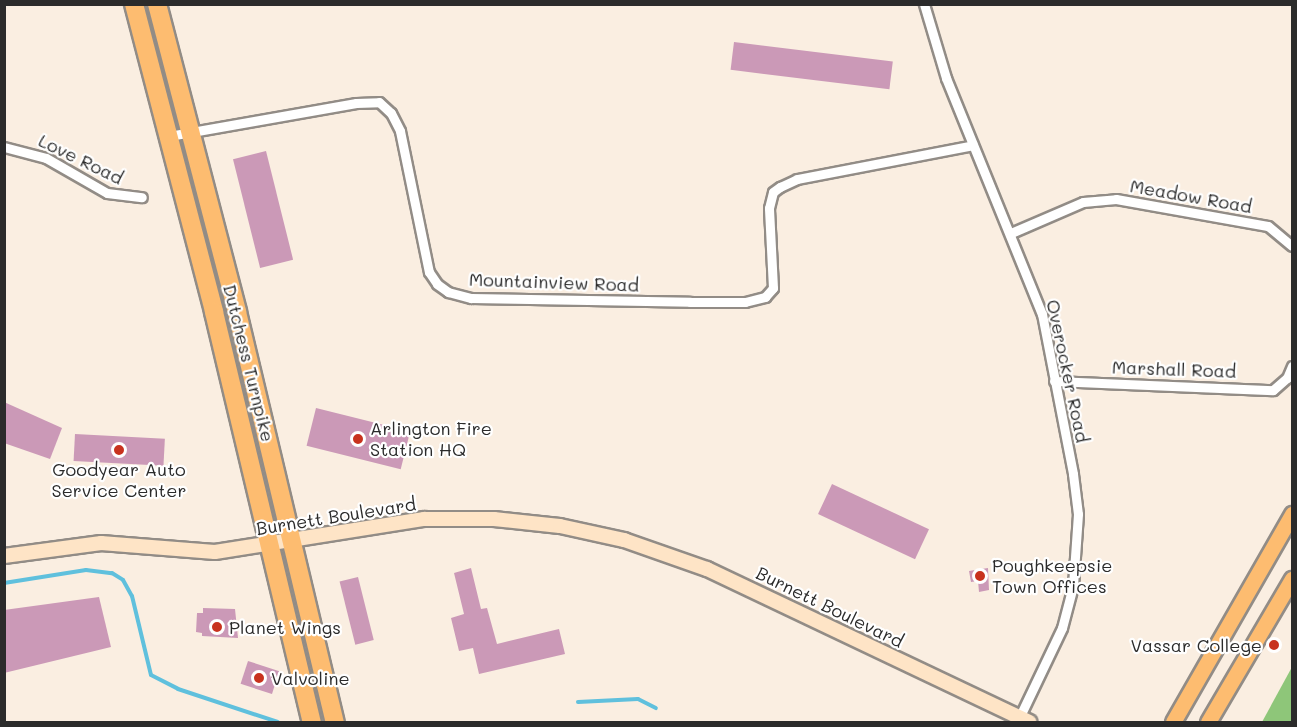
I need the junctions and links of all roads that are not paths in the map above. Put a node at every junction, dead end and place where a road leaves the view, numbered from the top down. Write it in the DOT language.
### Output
graph roads {
  1 [pos="134,4"];
  2 [pos="924,4"];
  3 [pos="159,11"];
  4 [pos="191,132"];
  5 [pos="169,136"];
  6 [pos="973,145"];
  7 [pos="4,147"];
  8 [pos="142,197"];
  9 [pos="1011,233"];
  10 [pos="1293,246"];
  11 [pos="1293,366"];
  12 [pos="1054,381"];
  13 [pos="1293,514"];
  14 [pos="290,539"];
  15 [pos="268,544"];
  16 [pos="4,556"];
  17 [pos="1293,579"];
  18 [pos="1024,720"];
  19 [pos="312,723"];
  20 [pos="334,723"];
  21 [pos="1173,723"];
  22 [pos="1208,723"];
  1 -- 5 [label="highway, Dutchess Turnpike"];
  2 -- 6 [label="street, Overocker Road"];
  3 -- 4 [label="highway, Dutchess Turnpike"];
  4 -- 5 [label="street, Mountainview Road"];
  4 -- 6 [label="street, Mountainview Road"];
  4 -- 14 [label="highway, Dutchess Turnpike"];
  5 -- 15 [label="highway, Dutchess Turnpike"];
  6 -- 9 [label="street, Overocker Road"];
  7 -- 8 [label="street, Love Road"];
  9 -- 10 [label="street, Meadow Road"];
  9 -- 12 [label="street, Overocker Road"];
  11 -- 12 [label="street, Marshall Road"];
  12 -- 18 [label="street, Overocker Road"];
  13 -- 21 [label="main road"];
  14 -- 15 [label="street, Burnett Boulevard"];
  14 -- 18 [label="street, Burnett Boulevard"];
  14 -- 20 [label="highway, Dutchess Turnpike"];
  15 -- 16 [label="street, Burnett Boulevard"];
  15 -- 19 [label="highway, Dutchess Turnpike"];
  17 -- 22 [label="main road"];
}
